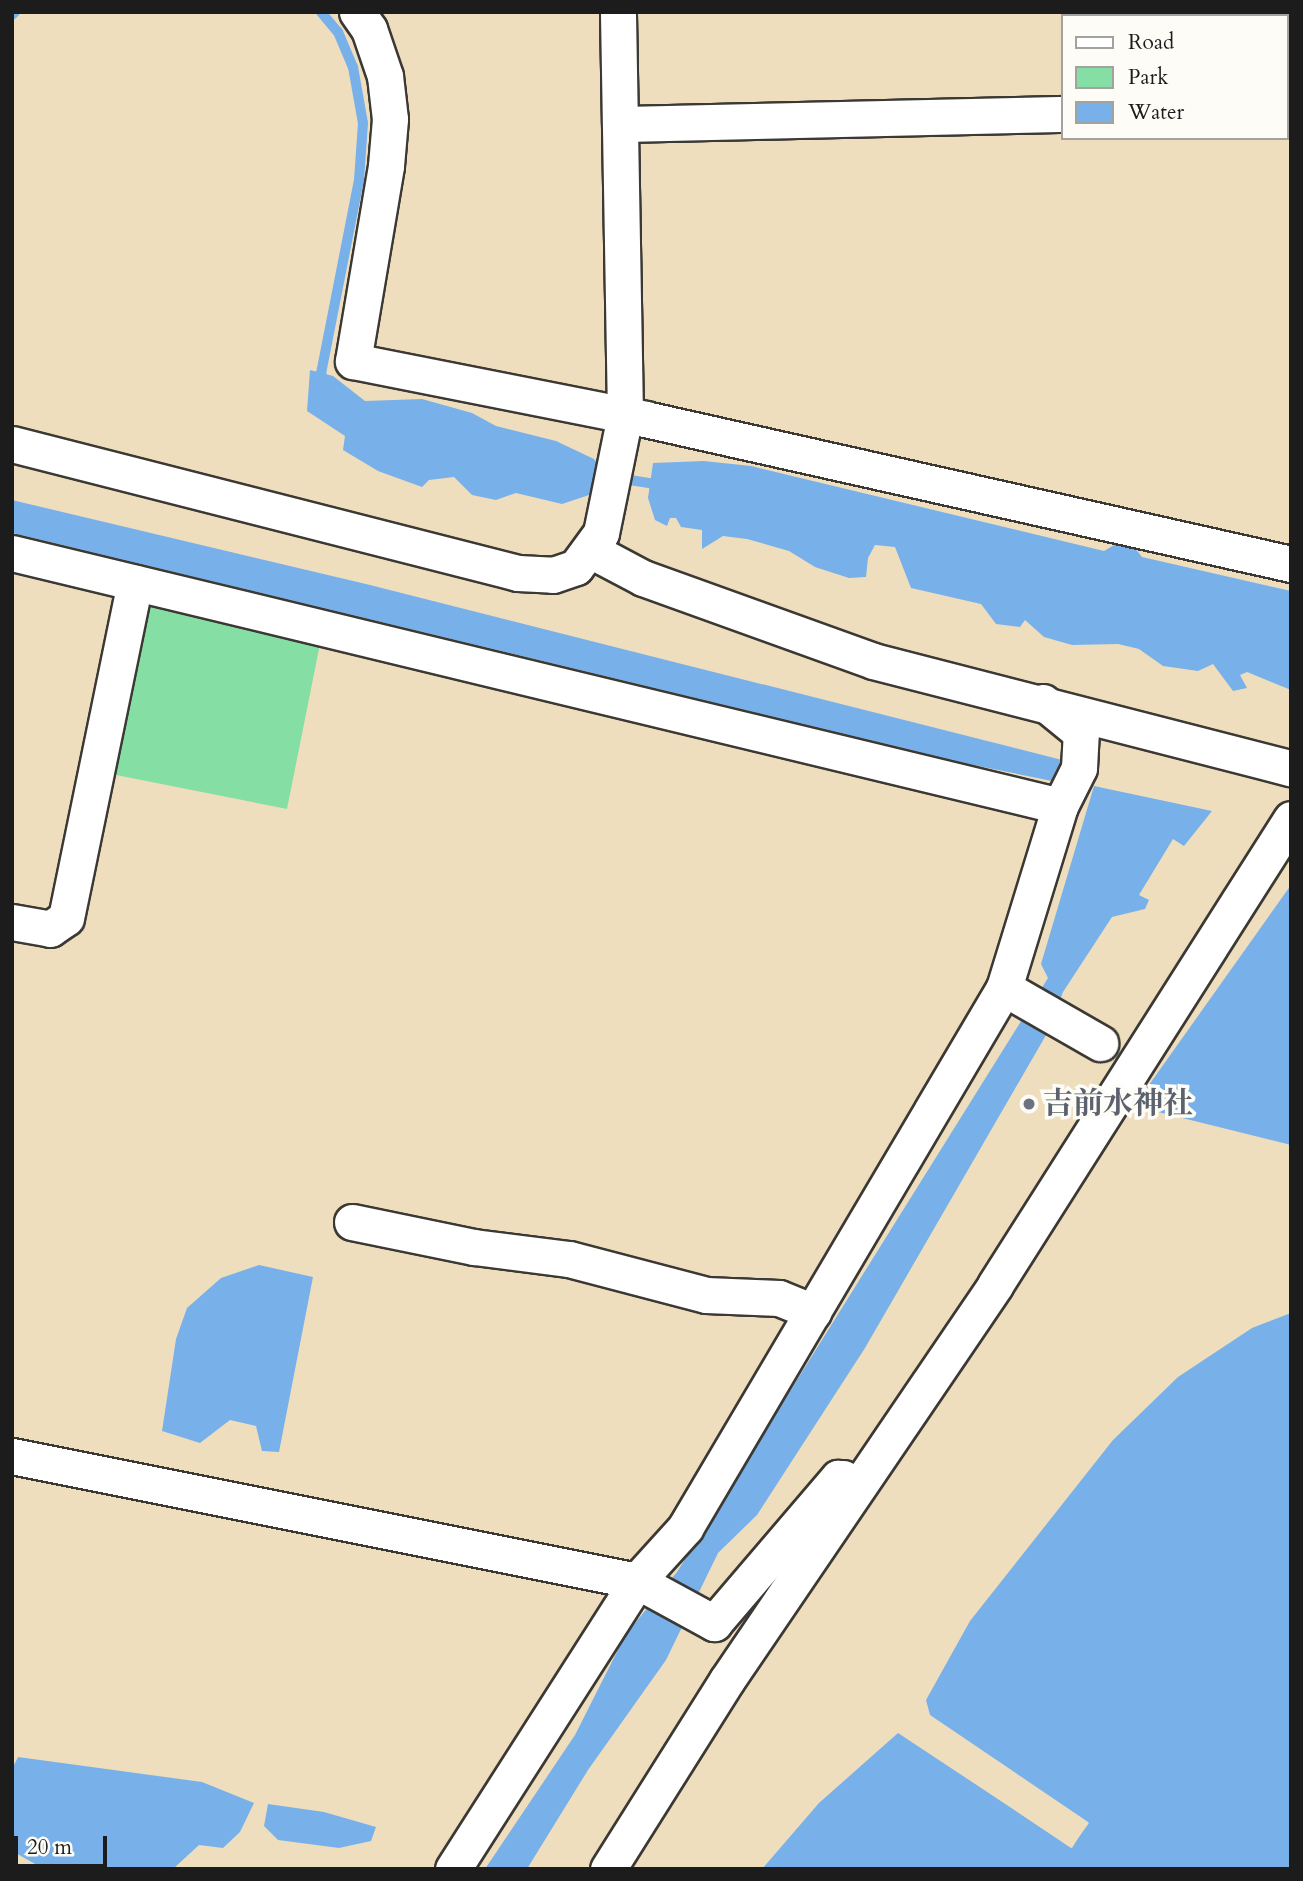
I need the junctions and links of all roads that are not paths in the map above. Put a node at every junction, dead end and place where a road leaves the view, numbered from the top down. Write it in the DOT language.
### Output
graph roads {
  1 [pos="357,12"];
  2 [pos="618,12"];
  3 [pos="1062,114"];
  4 [pos="620,124"];
  5 [pos="625,415"];
  6 [pos="12,444"];
  7 [pos="592,551"];
  8 [pos="12,553"];
  9 [pos="1291,564"];
  10 [pos="135,583"];
  11 [pos="1043,702"];
  12 [pos="1291,768"];
  13 [pos="1060,806"];
  14 [pos="1291,820"];
  15 [pos="12,922"];
  16 [pos="1004,988"];
  17 [pos="1100,1043"];
  18 [pos="352,1222"];
  19 [pos="813,1312"];
  20 [pos="12,1456"];
  21 [pos="863,1478"];
  22 [pos="637,1581"];
  23 [pos="453,1869"];
  24 [pos="608,1869"];
  1 -- 5 [label="street"];
  2 -- 4 [label="street"];
  3 -- 4 [label="street"];
  4 -- 5 [label="street"];
  5 -- 7 [label="street"];
  5 -- 9 [label="street"];
  6 -- 7 [label="street"];
  7 -- 11 [label="street"];
  8 -- 10 [label="street"];
  10 -- 13 [label="street"];
  10 -- 15 [label="street"];
  11 -- 12 [label="street"];
  11 -- 13 [label="street"];
  13 -- 16 [label="street"];
  14 -- 21 [label="street"];
  16 -- 17 [label="street"];
  16 -- 19 [label="street"];
  18 -- 19 [label="street"];
  19 -- 22 [label="street"];
  20 -- 22 [label="street"];
  21 -- 22 [label="street"];
  21 -- 24 [label="street"];
  22 -- 23 [label="street"];
}
